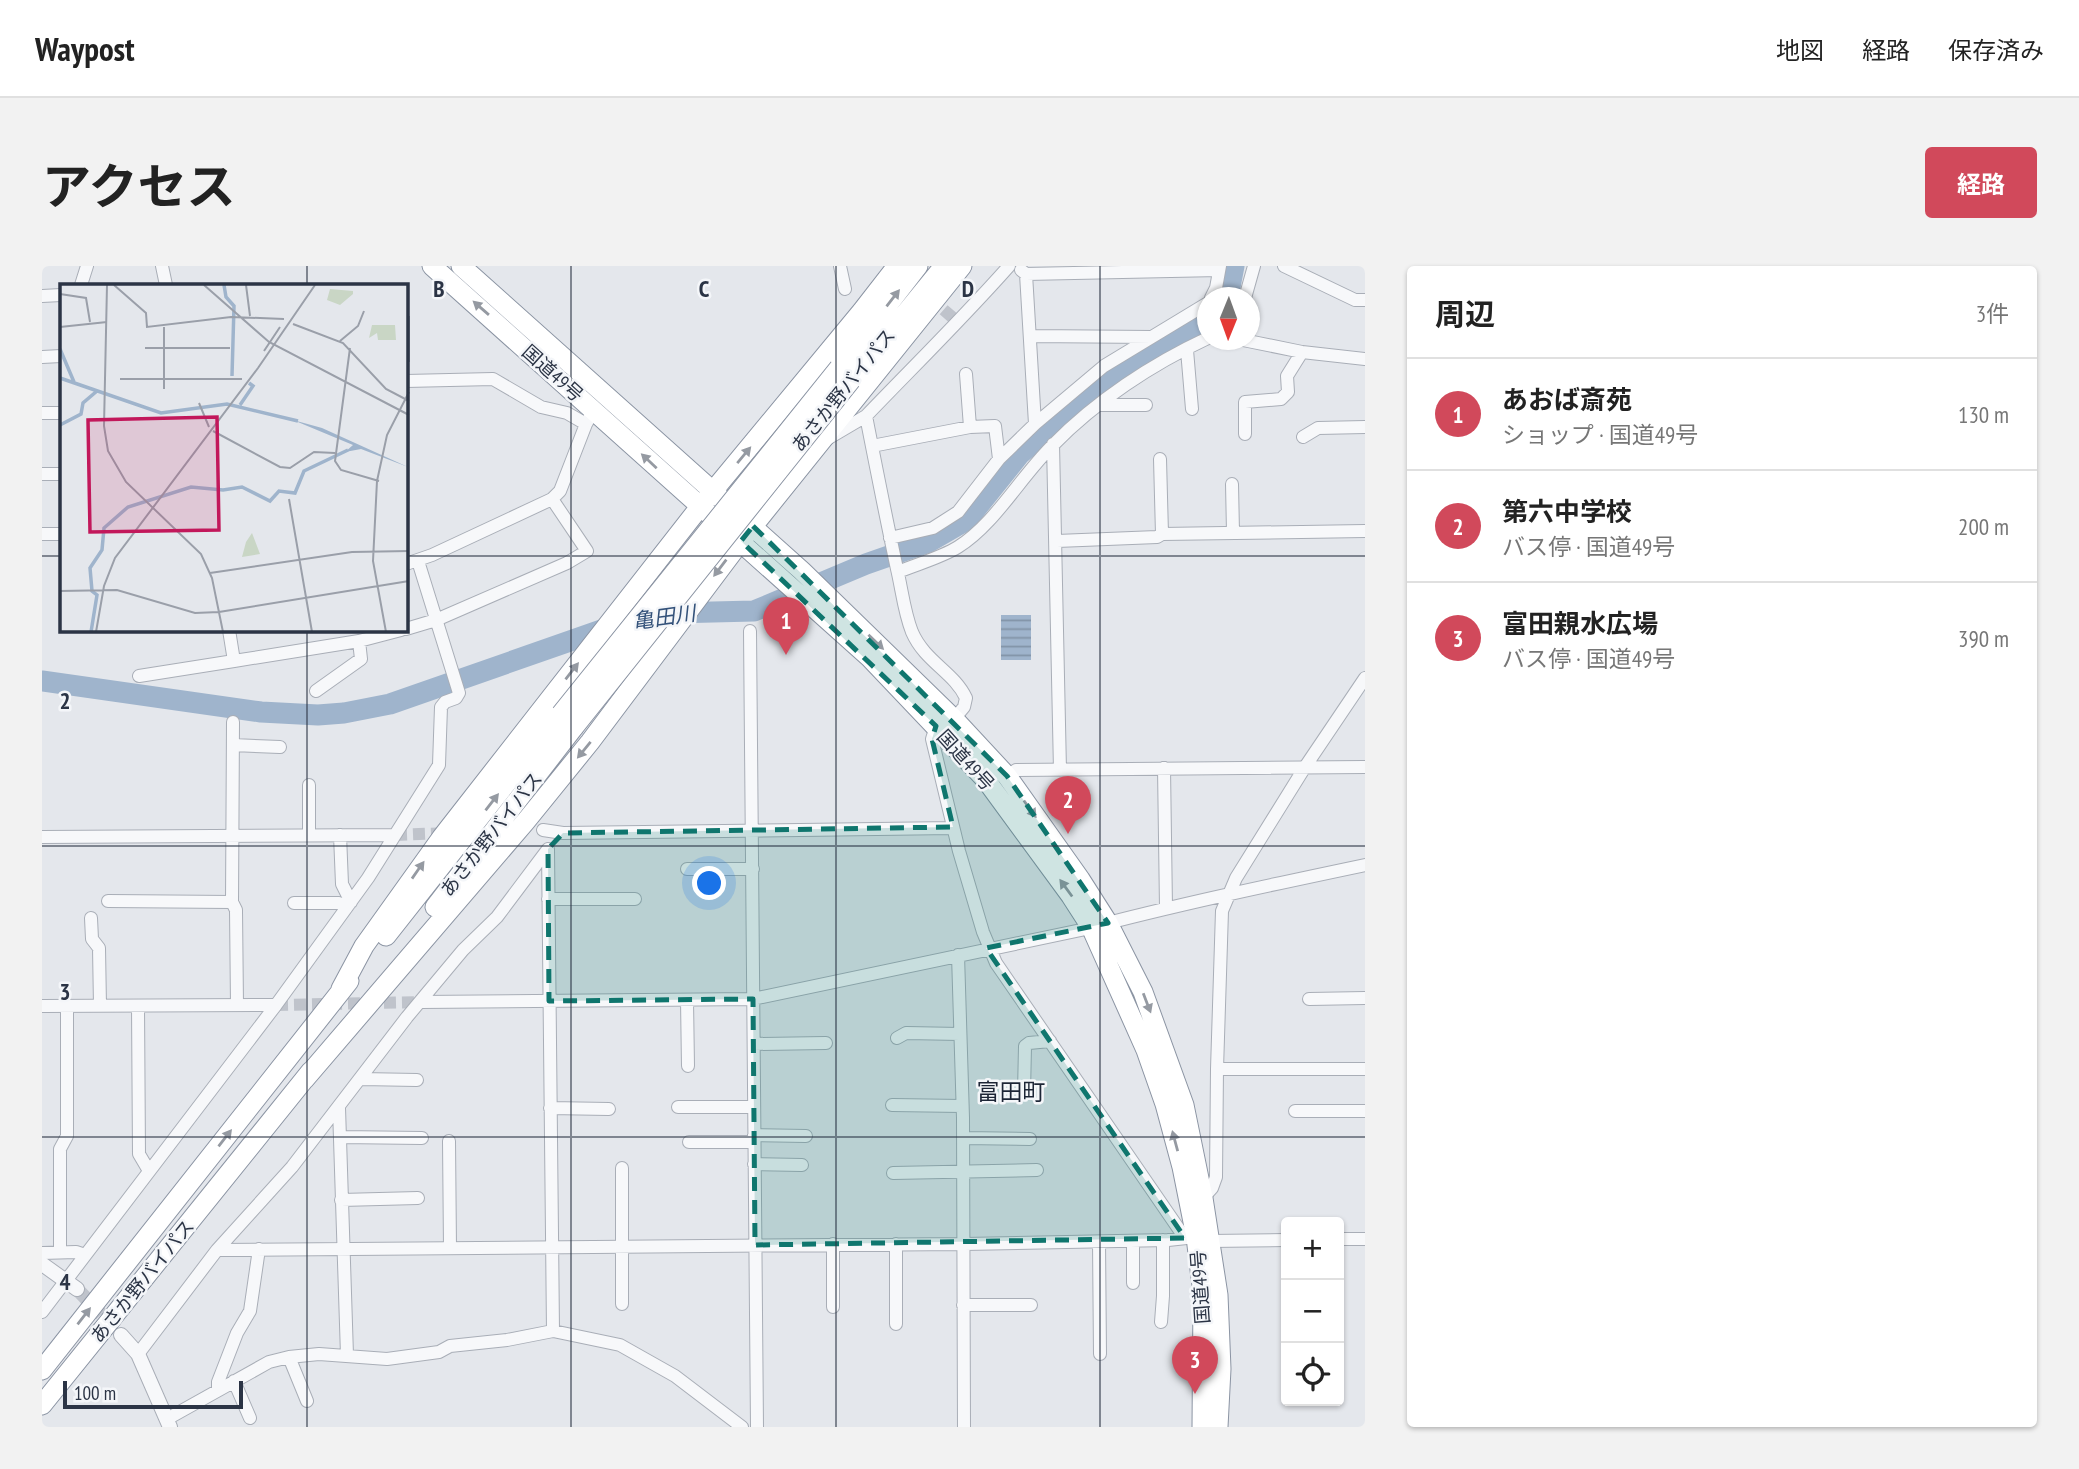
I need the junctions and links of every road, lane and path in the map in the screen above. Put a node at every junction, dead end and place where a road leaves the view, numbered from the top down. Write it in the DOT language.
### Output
graph roads {
  1 [pos="87,266"];
  2 [pos="162,266"];
  3 [pos="432,266"];
  4 [pos="461,266"];
  5 [pos="840,266"];
  6 [pos="897,266"];
  7 [pos="918,266"];
  8 [pos="944,266"];
  9 [pos="962,266"];
  10 [pos="1009,266"];
  11 [pos="1015,266"];
  12 [pos="1254,266"];
  13 [pos="1284,266"];
  14 [pos="1220,268"];
  15 [pos="1026,274"];
  16 [pos="80,284"];
  17 [pos="166,284"];
  18 [pos="1216,287"];
  19 [pos="1248,287"];
  20 [pos="845,289"];
  21 [pos="60,295"];
  22 [pos="42,296"];
  23 [pos="1365,300"];
  24 [pos="1197,310"];
  25 [pos="1030,336"];
  26 [pos="1153,337"];
  27 [pos="1197,344"];
  28 [pos="1260,344"];
  29 [pos="1187,349"];
  30 [pos="1301,352"];
  31 [pos="60,356"];
  32 [pos="42,357"];
  33 [pos="1365,359"];
  34 [pos="845,374"];
  35 [pos="966,374"];
  36 [pos="408,381"];
  37 [pos="1099,405"];
  38 [pos="1146,405"];
  39 [pos="1192,409"];
  40 [pos="42,413"];
  41 [pos="60,413"];
  42 [pos="866,416"];
  43 [pos="590,417"];
  44 [pos="1035,424"];
  45 [pos="970,427"];
  46 [pos="1365,427"];
  47 [pos="1245,435"];
  48 [pos="1303,437"];
  49 [pos="821,442"];
  50 [pos="1054,444"];
  51 [pos="872,446"];
  52 [pos="999,459"];
  53 [pos="1160,459"];
  54 [pos="42,474"];
  55 [pos="60,474"];
  56 [pos="1232,484"];
  57 [pos="713,492"];
  58 [pos="552,499"];
  59 [pos="699,508"];
  60 [pos="1365,531"];
  61 [pos="747,533"];
  62 [pos="1233,533"];
  63 [pos="42,534"];
  64 [pos="60,534"];
  65 [pos="1162,534"];
  66 [pos="891,541"];
  67 [pos="1056,541"];
  68 [pos="412,562"];
  69 [pos="898,572"];
  70 [pos="436,620"];
  71 [pos="408,628"];
  72 [pos="750,631"];
  73 [pos="229,632"];
  74 [pos="393,632"];
  75 [pos="359,641"];
  76 [pos="234,660"];
  77 [pos="139,676"];
  78 [pos="1365,678"];
  79 [pos="316,691"];
  80 [pos="567,720"];
  81 [pos="233,722"];
  82 [pos="945,722"];
  83 [pos="233,745"];
  84 [pos="280,747"];
  85 [pos="1365,766"];
  86 [pos="1305,767"];
  87 [pos="1164,768"];
  88 [pos="1060,770"];
  89 [pos="1007,776"];
  90 [pos="309,785"];
  91 [pos="953,828"];
  92 [pos="543,830"];
  93 [pos="752,830"];
  94 [pos="563,833"];
  95 [pos="309,835"];
  96 [pos="340,835"];
  97 [pos="395,835"];
  98 [pos="233,836"];
  99 [pos="42,837"];
  100 [pos="548,849"];
  101 [pos="1365,865"];
  102 [pos="687,869"];
  103 [pos="753,869"];
  104 [pos="1228,894"];
  105 [pos="548,899"];
  106 [pos="635,899"];
  107 [pos="108,901"];
  108 [pos="232,902"];
  109 [pos="294,903"];
  110 [pos="349,904"];
  111 [pos="1166,908"];
  112 [pos="92,918"];
  113 [pos="1100,925"];
  114 [pos="989,948"];
  115 [pos="958,955"];
  116 [pos="341,989"];
  117 [pos="1365,998"];
  118 [pos="753,999"];
  119 [pos="1309,999"];
  120 [pos="687,1000"];
  121 [pos="549,1001"];
  122 [pos="421,1002"];
  123 [pos="237,1005"];
  124 [pos="276,1005"];
  125 [pos="42,1006"];
  126 [pos="67,1006"];
  127 [pos="100,1006"];
  128 [pos="138,1006"];
  129 [pos="960,1034"];
  130 [pos="897,1038"];
  131 [pos="1050,1041"];
  132 [pos="825,1043"];
  133 [pos="754,1044"];
  134 [pos="688,1066"];
  135 [pos="1217,1069"];
  136 [pos="1365,1069"];
  137 [pos="361,1079"];
  138 [pos="304,1080"];
  139 [pos="418,1080"];
  140 [pos="1024,1092"];
  141 [pos="892,1105"];
  142 [pos="962,1106"];
  143 [pos="678,1107"];
  144 [pos="754,1107"];
  145 [pos="339,1108"];
  146 [pos="550,1108"];
  147 [pos="609,1109"];
  148 [pos="1295,1111"];
  149 [pos="1365,1111"];
  150 [pos="806,1136"];
  151 [pos="340,1137"];
  152 [pos="422,1138"];
  153 [pos="754,1138"];
  154 [pos="963,1138"];
  155 [pos="1030,1139"];
  156 [pos="449,1141"];
  157 [pos="689,1142"];
  158 [pos="754,1164"];
  159 [pos="802,1165"];
  160 [pos="622,1168"];
  161 [pos="963,1170"];
  162 [pos="1037,1170"];
  163 [pos="149,1171"];
  164 [pos="893,1173"];
  165 [pos="418,1198"];
  166 [pos="1203,1198"];
  167 [pos="341,1200"];
  168 [pos="1197,1239"];
  169 [pos="1344,1239"];
  170 [pos="1365,1239"];
  171 [pos="1163,1240"];
  172 [pos="1281,1240"];
  173 [pos="1133,1241"];
  174 [pos="1099,1242"];
  175 [pos="833,1244"];
  176 [pos="896,1244"];
  177 [pos="964,1244"];
  178 [pos="755,1245"];
  179 [pos="623,1246"];
  180 [pos="551,1247"];
  181 [pos="450,1248"];
  182 [pos="259,1249"];
  183 [pos="342,1249"];
  184 [pos="217,1250"];
  185 [pos="60,1252"];
  186 [pos="42,1253"];
  187 [pos="85,1255"];
  188 [pos="42,1264"];
  189 [pos="1133,1283"];
  190 [pos="71,1285"];
  191 [pos="622,1304"];
  192 [pos="963,1305"];
  193 [pos="1031,1305"];
  194 [pos="833,1307"];
  195 [pos="42,1312"];
  196 [pos="1161,1322"];
  197 [pos="896,1324"];
  198 [pos="553,1331"];
  199 [pos="121,1335"];
  200 [pos="138,1354"];
  201 [pos="1100,1354"];
  202 [pos="347,1355"];
  203 [pos="289,1357"];
  204 [pos="42,1370"];
  205 [pos="234,1381"];
  206 [pos="218,1389"];
  207 [pos="307,1401"];
  208 [pos="42,1405"];
  209 [pos="250,1418"];
  210 [pos="169,1423"];
  211 [pos="742,1427"];
  212 [pos="757,1427"];
  213 [pos="964,1427"];
  214 [pos="1202,1427"];
  215 [pos="1218,1427"];
  1 -- 16 [label="street"];
  2 -- 17 [label="street"];
  43 -- 3 [label="highway, 国道49号, one-way"];
  4 -- 57 [label="highway, 国道49号"];
  5 -- 20 [label="street"];
  57 -- 6 [label="highway, one-way"];
  34 -- 7 [label="highway, あさか野バイパス, one-way"];
  8 -- 34 [label="highway, あさか野バイパス"];
  9 -- 49 [label="highway"];
  10 -- 42 [label="street"];
  11 -- 15 [label="street"];
  12 -- 19 [label="street"];
  13 -- 23 [label="street"];
  14 -- 15 [label="street"];
  14 -- 18 [label="street"];
  15 -- 25 [label="street"];
  21 -- 22 [label="street"];
  24 -- 26 [label="street"];
  25 -- 26 [label="street"];
  25 -- 44 [label="street"];
  26 -- 44 [label="street"];
  27 -- 29 [label="street"];
  28 -- 30 [label="street"];
  29 -- 37 [label="street"];
  29 -- 39 [label="street"];
  30 -- 33 [label="street"];
  30 -- 47 [label="street"];
  31 -- 32 [label="street"];
  34 -- 80 [label="highway, あさか野バイパス, bridge"];
  35 -- 45 [label="street"];
  36 -- 43 [label="street"];
  37 -- 38 [label="street"];
  37 -- 50 [label="street"];
  40 -- 41 [label="street"];
  42 -- 49 [label="street"];
  42 -- 51 [label="street"];
  43 -- 58 [label="street"];
  59 -- 43 [label="highway, 国道49号, one-way"];
  44 -- 52 [label="street"];
  45 -- 51 [label="street"];
  45 -- 52 [label="street"];
  46 -- 48 [label="street"];
  49 -- 61 [label="highway"];
  50 -- 67 [label="street"];
  50 -- 69 [label="street"];
  51 -- 66 [label="street"];
  52 -- 66 [label="street"];
  53 -- 65 [label="street"];
  54 -- 55 [label="street"];
  56 -- 62 [label="street"];
  57 -- 59 [label="highway"];
  57 -- 61 [label="highway, 国道49号"];
  58 -- 68 [label="street"];
  58 -- 70 [label="street"];
  59 -- 61 [label="highway, 国道49号"];
  116 -- 59 [label="highway, one-way"];
  60 -- 62 [label="street"];
  61 -- 82 [label="highway, 国道49号"];
  61 -- 82 [label="highway, 国道49号, one-way"];
  61 -- 138 [label="highway, one-way"];
  62 -- 65 [label="street"];
  63 -- 64 [label="street"];
  65 -- 67 [label="street"];
  66 -- 69 [label="street"];
  67 -- 88 [label="street"];
  68 -- 70 [label="street"];
  69 -- 82 [label="street"];
  70 -- 71 [label="street"];
  70 -- 97 [label="street"];
  72 -- 93 [label="street"];
  73 -- 76 [label="street"];
  74 -- 75 [label="street"];
  75 -- 76 [label="street"];
  75 -- 79 [label="street"];
  76 -- 77 [label="street"];
  78 -- 86 [label="street"];
  116 -- 80 [label="highway, あさか野バイパス, one-way"];
  80 -- 138 [label="highway, あさか野バイパス"];
  81 -- 83 [label="street"];
  82 -- 89 [label="highway, 国道49号"];
  82 -- 91 [label="street"];
  113 -- 82 [label="highway, 国道49号, one-way"];
  83 -- 84 [label="street"];
  83 -- 98 [label="street"];
  85 -- 86 [label="street"];
  86 -- 87 [label="street"];
  86 -- 104 [label="street"];
  87 -- 88 [label="street"];
  87 -- 111 [label="street"];
  88 -- 89 [label="street"];
  89 -- 113 [label="highway, 国道49号, one-way"];
  90 -- 95 [label="street"];
  91 -- 93 [label="street"];
  91 -- 114 [label="street"];
  92 -- 94 [label="street"];
  93 -- 94 [label="street"];
  93 -- 103 [label="street"];
  94 -- 100 [label="street"];
  95 -- 96 [label="street"];
  95 -- 98 [label="street"];
  96 -- 97 [label="street"];
  96 -- 110 [label="street"];
  97 -- 110 [label="street"];
  98 -- 99 [label="street"];
  98 -- 108 [label="street"];
  100 -- 105 [label="street"];
  100 -- 122 [label="street"];
  101 -- 104 [label="street"];
  102 -- 103 [label="street"];
  103 -- 118 [label="street"];
  104 -- 111 [label="street"];
  104 -- 135 [label="street"];
  105 -- 106 [label="street"];
  105 -- 121 [label="street"];
  107 -- 108 [label="street"];
  108 -- 123 [label="street"];
  109 -- 110 [label="street"];
  110 -- 124 [label="street"];
  111 -- 113 [label="street"];
  112 -- 127 [label="street"];
  113 -- 114 [label="street"];
  113 -- 166 [label="highway, 国道49号, one-way"];
  168 -- 113 [label="highway, 国道49号, one-way"];
  114 -- 115 [label="street"];
  114 -- 131 [label="street"];
  115 -- 118 [label="street"];
  115 -- 129 [label="street"];
  204 -- 116 [label="highway, あさか野バイパス, one-way"];
  117 -- 119 [label="street"];
  118 -- 120 [label="street"];
  118 -- 133 [label="street"];
  120 -- 121 [label="street"];
  120 -- 134 [label="street"];
  121 -- 122 [label="street"];
  121 -- 146 [label="street"];
  122 -- 137 [label="street"];
  123 -- 124 [label="street"];
  123 -- 128 [label="street"];
  124 -- 163 [label="street"];
  125 -- 126 [label="street"];
  126 -- 127 [label="street"];
  126 -- 185 [label="street"];
  127 -- 128 [label="street"];
  128 -- 163 [label="street"];
  129 -- 130 [label="street"];
  129 -- 142 [label="street"];
  131 -- 140 [label="street"];
  131 -- 168 [label="street"];
  132 -- 133 [label="street"];
  133 -- 144 [label="street"];
  135 -- 136 [label="street"];
  135 -- 166 [label="street"];
  137 -- 139 [label="street"];
  137 -- 145 [label="street"];
  138 -- 208 [label="highway, あさか野バイパス"];
  141 -- 142 [label="street"];
  142 -- 154 [label="street"];
  143 -- 144 [label="street"];
  144 -- 153 [label="street"];
  145 -- 151 [label="street"];
  145 -- 184 [label="street"];
  146 -- 147 [label="street"];
  146 -- 180 [label="street"];
  148 -- 149 [label="street"];
  150 -- 153 [label="street"];
  151 -- 152 [label="street"];
  151 -- 167 [label="street"];
  153 -- 157 [label="street"];
  153 -- 158 [label="street"];
  154 -- 155 [label="street"];
  154 -- 161 [label="street"];
  156 -- 181 [label="street"];
  158 -- 159 [label="street"];
  158 -- 178 [label="street"];
  160 -- 179 [label="street"];
  161 -- 162 [label="street"];
  161 -- 164 [label="street"];
  161 -- 177 [label="street"];
  163 -- 187 [label="street"];
  165 -- 167 [label="street"];
  166 -- 168 [label="highway, 国道49号"];
  167 -- 183 [label="street"];
  168 -- 171 [label="street"];
  168 -- 172 [label="street"];
  168 -- 214 [label="highway, 国道49号"];
  168 -- 215 [label="highway, 国道49号"];
  169 -- 170 [label="street"];
  171 -- 173 [label="street"];
  171 -- 196 [label="street"];
  173 -- 174 [label="street"];
  173 -- 189 [label="street"];
  174 -- 177 [label="street"];
  174 -- 201 [label="street"];
  175 -- 176 [label="street"];
  175 -- 178 [label="street"];
  175 -- 194 [label="street"];
  176 -- 177 [label="street"];
  176 -- 197 [label="street"];
  177 -- 192 [label="street"];
  178 -- 179 [label="street"];
  178 -- 212 [label="street"];
  179 -- 180 [label="street"];
  179 -- 191 [label="street"];
  180 -- 181 [label="street"];
  180 -- 198 [label="street"];
  181 -- 183 [label="street"];
  182 -- 183 [label="street"];
  182 -- 184 [label="street"];
  182 -- 206 [label="street"];
  183 -- 202 [label="street"];
  184 -- 200 [label="street"];
  185 -- 186 [label="street"];
  185 -- 187 [label="street"];
  187 -- 190 [label="street"];
  188 -- 190 [label="street"];
  190 -- 195 [label="street"];
  192 -- 193 [label="street"];
  192 -- 213 [label="street"];
  198 -- 202 [label="street"];
  198 -- 211 [label="street"];
  199 -- 200 [label="street"];
  200 -- 210 [label="street"];
  202 -- 203 [label="street"];
  203 -- 205 [label="street"];
  203 -- 207 [label="street"];
  205 -- 206 [label="street"];
  205 -- 209 [label="street"];
  206 -- 210 [label="street"];
}
